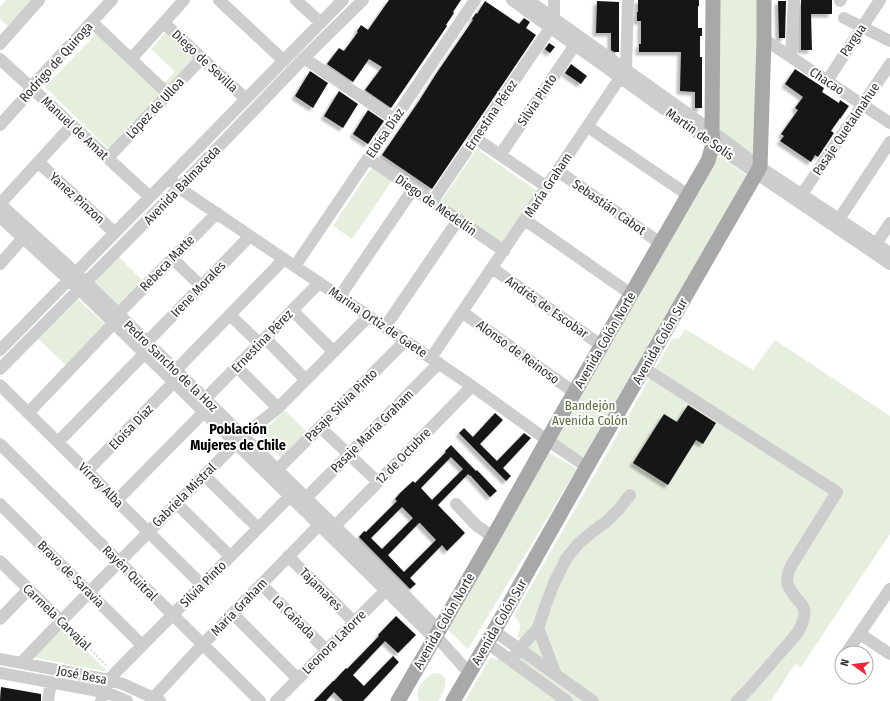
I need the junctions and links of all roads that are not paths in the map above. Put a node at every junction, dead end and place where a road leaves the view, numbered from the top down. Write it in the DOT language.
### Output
graph roads {
  1 [pos="39,0"];
  2 [pos="112,0"];
  3 [pos="184,0"];
  4 [pos="219,0"];
  5 [pos="296,0"];
  6 [pos="343,0"];
  7 [pos="362,0"];
  8 [pos="475,0"];
  9 [pos="512,0"];
  10 [pos="528,0"];
  11 [pos="554,0"];
  12 [pos="628,0"];
  13 [pos="713,0"];
  14 [pos="764,0"];
  15 [pos="794,0"];
  16 [pos="880,0"];
  17 [pos="844,18"];
  18 [pos="92,22"];
  19 [pos="164,23"];
  20 [pos="321,23"];
  21 [pos="552,23"];
  22 [pos="862,27"];
  23 [pos="764,38"];
  24 [pos="890,41"];
  25 [pos="0,44"];
  26 [pos="575,45"];
  27 [pos="791,57"];
  28 [pos="202,58"];
  29 [pos="304,58"];
  30 [pos="0,59"];
  31 [pos="131,59"];
  32 [pos="284,60"];
  33 [pos="890,64"];
  34 [pos="624,74"];
  35 [pos="827,81"];
  36 [pos="31,87"];
  37 [pos="168,94"];
  38 [pos="246,99"];
  39 [pos="863,105"];
  40 [pos="394,119"];
  41 [pos="890,124"];
  42 [pos="0,125"];
  43 [pos="72,125"];
  44 [pos="588,127"];
  45 [pos="475,138"];
  46 [pos="713,138"];
  47 [pos="890,142"];
  48 [pos="500,155"];
  49 [pos="108,158"];
  50 [pos="368,158"];
  51 [pos="38,162"];
  52 [pos="758,170"];
  53 [pos="558,171"];
  54 [pos="169,178"];
  55 [pos="547,187"];
  56 [pos="179,188"];
  57 [pos="413,189"];
  58 [pos="802,194"];
  59 [pos="688,195"];
  60 [pos="150,197"];
  61 [pos="432,202"];
  62 [pos="0,204"];
  63 [pos="217,213"];
  64 [pos="0,217"];
  65 [pos="839,219"];
  66 [pos="458,220"];
  67 [pos="525,220"];
  68 [pos="890,223"];
  69 [pos="115,233"];
  70 [pos="250,236"];
  71 [pos="23,238"];
  72 [pos="660,244"];
  73 [pos="876,244"];
  74 [pos="504,251"];
  75 [pos="890,253"];
  76 [pos="172,258"];
  77 [pos="284,259"];
  78 [pos="0,264"];
  79 [pos="890,264"];
  80 [pos="295,266"];
  81 [pos="492,268"];
  82 [pos="73,276"];
  83 [pos="320,283"];
  84 [pos="82,285"];
  85 [pos="201,286"];
  86 [pos="631,294"];
  87 [pos="340,296"];
  88 [pos="292,310"];
  89 [pos="462,312"];
  90 [pos="230,315"];
  91 [pos="369,316"];
  92 [pos="116,318"];
  93 [pos="385,327"];
  94 [pos="262,341"];
  95 [pos="405,341"];
  96 [pos="602,346"];
  97 [pos="146,347"];
  98 [pos="0,350"];
  99 [pos="334,352"];
  100 [pos="435,361"];
  101 [pos="237,367"];
  102 [pos="644,368"];
  103 [pos="0,369"];
  104 [pos="175,376"];
  105 [pos="306,380"];
  106 [pos="0,385"];
  107 [pos="472,386"];
  108 [pos="574,393"];
  109 [pos="205,399"];
  110 [pos="278,408"];
  111 [pos="204,412"];
  112 [pos="28,413"];
  113 [pos="320,427"];
  114 [pos="239,439"];
  115 [pos="547,440"];
  116 [pos="58,442"];
  117 [pos="0,444"];
  118 [pos="349,454"];
  119 [pos="587,467"];
  120 [pos="277,470"];
  121 [pos="88,471"];
  122 [pos="204,475"];
  123 [pos="378,482"];
  124 [pos="293,492"];
  125 [pos="630,495"];
  126 [pos="306,498"];
  127 [pos="117,500"];
  128 [pos="176,503"];
  129 [pos="0,504"];
  130 [pos="456,504"];
  131 [pos="327,523"];
  132 [pos="258,528"];
  133 [pos="148,531"];
  134 [pos="493,537"];
  135 [pos="230,556"];
  136 [pos="288,556"];
  137 [pos="0,561"];
  138 [pos="119,562"];
  139 [pos="202,584"];
  140 [pos="261,584"];
  141 [pos="389,587"];
  142 [pos="890,588"];
  143 [pos="29,590"];
  144 [pos="89,592"];
  145 [pos="232,614"];
  146 [pos="172,615"];
  147 [pos="0,619"];
  148 [pos="60,620"];
  149 [pos="354,622"];
  150 [pos="538,628"];
  151 [pos="860,634"];
  152 [pos="436,636"];
  153 [pos="490,637"];
  154 [pos="203,644"];
  155 [pos="142,645"];
  156 [pos="852,645"];
  157 [pos="520,648"];
  158 [pos="326,650"];
  159 [pos="890,654"];
  160 [pos="0,659"];
  161 [pos="511,660"];
  162 [pos="20,663"];
  163 [pos="0,673"];
  164 [pos="469,673"];
  165 [pos="556,674"];
  166 [pos="112,676"];
  167 [pos="298,679"];
  168 [pos="51,682"];
  169 [pos="102,696"];
  170 [pos="157,699"];
  171 [pos="48,701"];
  172 [pos="127,701"];
  173 [pos="260,701"];
  174 [pos="276,701"];
  175 [pos="398,701"];
  176 [pos="453,701"];
  177 [pos="567,701"];
  178 [pos="593,701"];
  179 [pos="737,701"];
  1 -- 25 [label="street"];
  2 -- 18 [label="street, Rodrigo de Quiroga"];
  3 -- 19 [label="street"];
  4 -- 32 [label="street"];
  5 -- 20 [label="street"];
  6 -- 20 [label="street, Avenida Balmaceda"];
  7 -- 29 [label="street, Avenida Balmaceda"];
  8 -- 40 [label="street, Eloísa Díaz"];
  9 -- 21 [label="street, Martín de Solís"];
  10 -- 21 [label="street, Martín de Solís"];
  11 -- 21 [label="street"];
  12 -- 34 [label="street"];
  13 -- 46 [label="main road, Avenida Colón Norte"];
  14 -- 23 [label="main road, Avenida Colón Sur"];
  15 -- 27 [label="street"];
  16 -- 22 [label="street, Pargua"];
  17 -- 22 [label="street"];
  18 -- 31 [label="street"];
  18 -- 36 [label="street, Rodrigo de Quiroga"];
  19 -- 28 [label="street, Diego de Sevilla"];
  19 -- 31 [label="street"];
  20 -- 32 [label="street, Avenida Balmaceda"];
  21 -- 26 [label="street, Martín de Solís"];
  21 -- 34 [label="street, Martín de Solís"];
  21 -- 45 [label="street, Ernestina Pérez"];
  22 -- 24 [label="street"];
  22 -- 35 [label="street, Pargua"];
  23 -- 27 [label="street, Chacao"];
  23 -- 52 [label="main road, Avenida Colón Sur"];
  26 -- 34 [label="street, Martín de Solís"];
  26 -- 48 [label="street, Silvia Pinto"];
  27 -- 35 [label="street, Chacao"];
  28 -- 37 [label="street, López de Ulloa"];
  28 -- 38 [label="street, Diego de Sevilla"];
  29 -- 40 [label="street"];
  29 -- 56 [label="street, Avenida Balmaceda"];
  30 -- 36 [label="street, Manuel de Amat"];
  31 -- 37 [label="street"];
  32 -- 38 [label="street, Avenida Balmaceda"];
  33 -- 39 [label="street, Pasaje Quetalmahue"];
  34 -- 44 [label="street, María Graham"];
  34 -- 46 [label="street, Martín de Solís"];
  35 -- 39 [label="street, Chacao"];
  36 -- 42 [label="street, Rodrigo de Quiroga"];
  36 -- 43 [label="street, Manuel de Amat"];
  37 -- 49 [label="street, López de Ulloa"];
  38 -- 54 [label="street, Avenida Balmaceda"];
  39 -- 41 [label="street, Chacao"];
  39 -- 58 [label="street, Pasaje Quetalmahue"];
  40 -- 50 [label="street, Eloísa Díaz"];
  43 -- 49 [label="street, Manuel de Amat"];
  43 -- 51 [label="street"];
  44 -- 53 [label="street, María Graham"];
  44 -- 59 [label="street"];
  45 -- 48 [label="street"];
  45 -- 61 [label="street, Ernestina Pérez"];
  46 -- 52 [label="street, Martín de Solís"];
  46 -- 59 [label="main road, Avenida Colón Norte"];
  47 -- 65 [label="street"];
  48 -- 55 [label="street"];
  49 -- 60 [label="street, Manuel de Amat"];
  50 -- 57 [label="street, Diego de Medellín"];
  50 -- 80 [label="street, Eloísa Díaz"];
  51 -- 62 [label="street"];
  51 -- 69 [label="street, Yanez Pinzon"];
  52 -- 58 [label="street, Martín de Solís"];
  52 -- 79 [label="street, Martín de Solís"];
  52 -- 102 [label="main road, Avenida Colón Sur"];
  53 -- 55 [label="street, María Graham"];
  53 -- 72 [label="street, Sebastián Cabot"];
  54 -- 56 [label="street, Marina Ortiz de Gaete"];
  54 -- 60 [label="street, Avenida Balmaceda"];
  55 -- 67 [label="street, María Graham"];
  56 -- 63 [label="street, Marina Ortiz de Gaete"];
  56 -- 84 [label="street, Avenida Balmaceda"];
  57 -- 61 [label="street, Diego de Medellín"];
  57 -- 87 [label="street"];
  58 -- 65 [label="street, Martín de Solís"];
  59 -- 72 [label="main road, Avenida Colón Norte"];
  60 -- 69 [label="street, Avenida Balmaceda"];
  61 -- 66 [label="street, Diego de Medellín"];
  62 -- 82 [label="street, Pedro Sancho de la Hoz"];
  63 -- 70 [label="street, Marina Ortiz de Gaete"];
  63 -- 76 [label="street, Rebeca Matte"];
  64 -- 71 [label="street, Pedro Sancho de la Hoz"];
  65 -- 73 [label="street, Martín de Solís"];
  66 -- 74 [label="street, Diego de Medellín"];
  66 -- 93 [label="street"];
  67 -- 74 [label="street, María Graham"];
  67 -- 86 [label="street"];
  68 -- 73 [label="street"];
  69 -- 82 [label="street, Avenida Balmaceda"];
  70 -- 77 [label="street, Marina Ortiz de Gaete"];
  70 -- 85 [label="street, Irene Morales"];
  71 -- 78 [label="street"];
  71 -- 82 [label="street, Pedro Sancho de la Hoz"];
  72 -- 86 [label="main road, Avenida Colón Norte"];
  73 -- 75 [label="street, Martín de Solís"];
  74 -- 81 [label="street, María Graham"];
  76 -- 85 [label="street"];
  76 -- 92 [label="street, Rebeca Matte"];
  77 -- 80 [label="street, Marina Ortiz de Gaete"];
  77 -- 90 [label="street, Eloísa Díaz"];
  80 -- 83 [label="street, Marina Ortiz de Gaete"];
  81 -- 89 [label="street, María Graham"];
  81 -- 96 [label="street, Andrés de Escobar"];
  82 -- 84 [label="street, Pedro Sancho de la Hoz"];
  82 -- 98 [label="street, Avenida Balmaceda"];
  83 -- 87 [label="street, Marina Ortiz de Gaete"];
  83 -- 88 [label="street, Ernestina Pérez"];
  84 -- 92 [label="street, Pedro Sancho de la Hoz"];
  84 -- 103 [label="street, Avenida Balmaceda"];
  85 -- 97 [label="street, Irene Morales"];
  86 -- 96 [label="main road, Avenida Colón Norte"];
  87 -- 91 [label="street, Marina Ortiz de Gaete"];
  88 -- 94 [label="street, Ernestina Pérez"];
  88 -- 99 [label="street"];
  89 -- 100 [label="street, María Graham"];
  89 -- 108 [label="street, Alonso de Reinoso"];
  90 -- 94 [label="street"];
  90 -- 104 [label="street, Eloísa Díaz"];
  91 -- 93 [label="street, Marina Ortiz de Gaete"];
  91 -- 99 [label="street, Gabriela Mistral"];
  92 -- 97 [label="street, Pedro Sancho de la Hoz"];
  92 -- 112 [label="street, Rebeca Matte"];
  93 -- 95 [label="street, Marina Ortiz de Gaete"];
  94 -- 101 [label="street, Ernestina Pérez"];
  94 -- 105 [label="street"];
  95 -- 100 [label="street, Marina Ortiz de Gaete"];
  95 -- 113 [label="street, Pasaje Silvia Pinto"];
  96 -- 108 [label="main road, Avenida Colón Norte"];
  97 -- 104 [label="street, Pedro Sancho de la Hoz"];
  97 -- 116 [label="street, Irene Morales"];
  99 -- 105 [label="street, Gabriela Mistral"];
  100 -- 107 [label="street, Marina Ortiz de Gaete"];
  100 -- 118 [label="street, Pasaje María Graham"];
  101 -- 109 [label="street, Ernestina Pérez"];
  101 -- 110 [label="street"];
  102 -- 119 [label="main road, Avenida Colón Sur"];
  102 -- 179 [label="street"];
  104 -- 109 [label="street, Pedro Sancho de la Hoz"];
  104 -- 111 [label="street, Pedro Sancho de la Hoz"];
  104 -- 121 [label="street, Eloísa Díaz"];
  105 -- 110 [label="street, Gabriela Mistral"];
  106 -- 112 [label="street, Virrey Alba"];
  107 -- 115 [label="street, Marina Ortiz de Gaete"];
  107 -- 123 [label="street, 12 de Octubre"];
  108 -- 115 [label="main road, Avenida Colón Norte"];
  109 -- 114 [label="street, Pedro Sancho de la Hoz"];
  110 -- 114 [label="street, Gabriela Mistral"];
  111 -- 114 [label="street, Pedro Sancho de la Hoz"];
  111 -- 127 [label="street"];
  112 -- 116 [label="street, Virrey Alba"];
  113 -- 118 [label="street"];
  113 -- 120 [label="street, Pasaje Silvia Pinto"];
  114 -- 120 [label="street, Pedro Sancho de la Hoz"];
  114 -- 122 [label="street, Gabriela Mistral"];
  114 -- 124 [label="street, Pedro Sancho de la Hoz"];
  115 -- 119 [label="street, Marina Ortiz de Gaete"];
  115 -- 134 [label="main road, Avenida Colón Norte"];
  116 -- 121 [label="street, Virrey Alba"];
  117 -- 138 [label="street, Rayén Quitral"];
  118 -- 123 [label="street"];
  118 -- 126 [label="street, Pasaje María Graham"];
  119 -- 153 [label="main road, Avenida Colón Sur"];
  120 -- 124 [label="street, Pedro Sancho de la Hoz"];
  121 -- 127 [label="street, Virrey Alba"];
  122 -- 128 [label="street, Gabriela Mistral"];
  122 -- 132 [label="street"];
  123 -- 131 [label="street, 12 de Octubre"];
  124 -- 126 [label="street, Pedro Sancho de la Hoz"];
  124 -- 131 [label="street, Pedro Sancho de la Hoz"];
  124 -- 132 [label="street, Silvia Pinto"];
  125 -- 150 [label="street"];
  126 -- 131 [label="street, Pedro Sancho de la Hoz"];
  127 -- 133 [label="street, Virrey Alba"];
  128 -- 133 [label="street, Gabriela Mistral"];
  128 -- 135 [label="street"];
  129 -- 144 [label="street, Bravo de Saravia"];
  130 -- 134 [label="street"];
  131 -- 136 [label="street, María Graham"];
  131 -- 141 [label="street, Pedro Sancho de la Hoz"];
  132 -- 135 [label="street, Silvia Pinto"];
  133 -- 138 [label="street, Gabriela Mistral"];
  133 -- 139 [label="street, Virrey Alba"];
  134 -- 152 [label="main road, Avenida Colón Norte"];
  135 -- 139 [label="street, Silvia Pinto"];
  136 -- 140 [label="street, María Graham"];
  136 -- 149 [label="street, Tajamares"];
  137 -- 143 [label="street, Carmela Carvajal"];
  138 -- 144 [label="street, Gabriela Mistral"];
  138 -- 146 [label="street, Rayén Quitral"];
  139 -- 146 [label="street, Silvia Pinto"];
  140 -- 145 [label="street, María Graham"];
  140 -- 158 [label="street, La Cañada"];
  141 -- 149 [label="street, Leonora Latorre"];
  141 -- 152 [label="street, Pedro Sancho de la Hoz"];
  142 -- 151 [label="street"];
  143 -- 147 [label="street"];
  143 -- 148 [label="street, Carmela Carvajal"];
  144 -- 148 [label="street, Gabriela Mistral"];
  144 -- 155 [label="street, Bravo de Saravia"];
  145 -- 154 [label="street, María Graham"];
  145 -- 167 [label="street"];
  146 -- 154 [label="street, Rayén Quitral"];
  146 -- 155 [label="street, Silvia Pinto"];
  148 -- 162 [label="street, Gabriela Mistral"];
  149 -- 158 [label="street, Leonora Latorre"];
  150 -- 157 [label="street"];
  150 -- 165 [label="street"];
  151 -- 156 [label="street"];
  151 -- 159 [label="street"];
  152 -- 164 [label="street, Pedro Sancho de la Hoz"];
  152 -- 175 [label="main road, Avenida Colón Norte"];
  153 -- 157 [label="street"];
  153 -- 161 [label="street"];
  153 -- 164 [label="main road, Avenida Colón Sur"];
  154 -- 170 [label="street, María Graham"];
  154 -- 173 [label="street, Rayén Quitral"];
  155 -- 166 [label="street, Silvia Pinto"];
  157 -- 161 [label="street"];
  157 -- 165 [label="street"];
  158 -- 167 [label="street, Leonora Latorre"];
  160 -- 162 [label="street, José Besa"];
  161 -- 177 [label="street"];
  162 -- 166 [label="street, José Besa"];
  163 -- 168 [label="street"];
  164 -- 176 [label="main road, Avenida Colón Sur"];
  165 -- 178 [label="street"];
  166 -- 169 [label="street"];
  166 -- 170 [label="street, José Besa"];
  167 -- 174 [label="street, Leonora Latorre"];
  168 -- 169 [label="street"];
  168 -- 171 [label="street"];
  169 -- 172 [label="street"];
}
